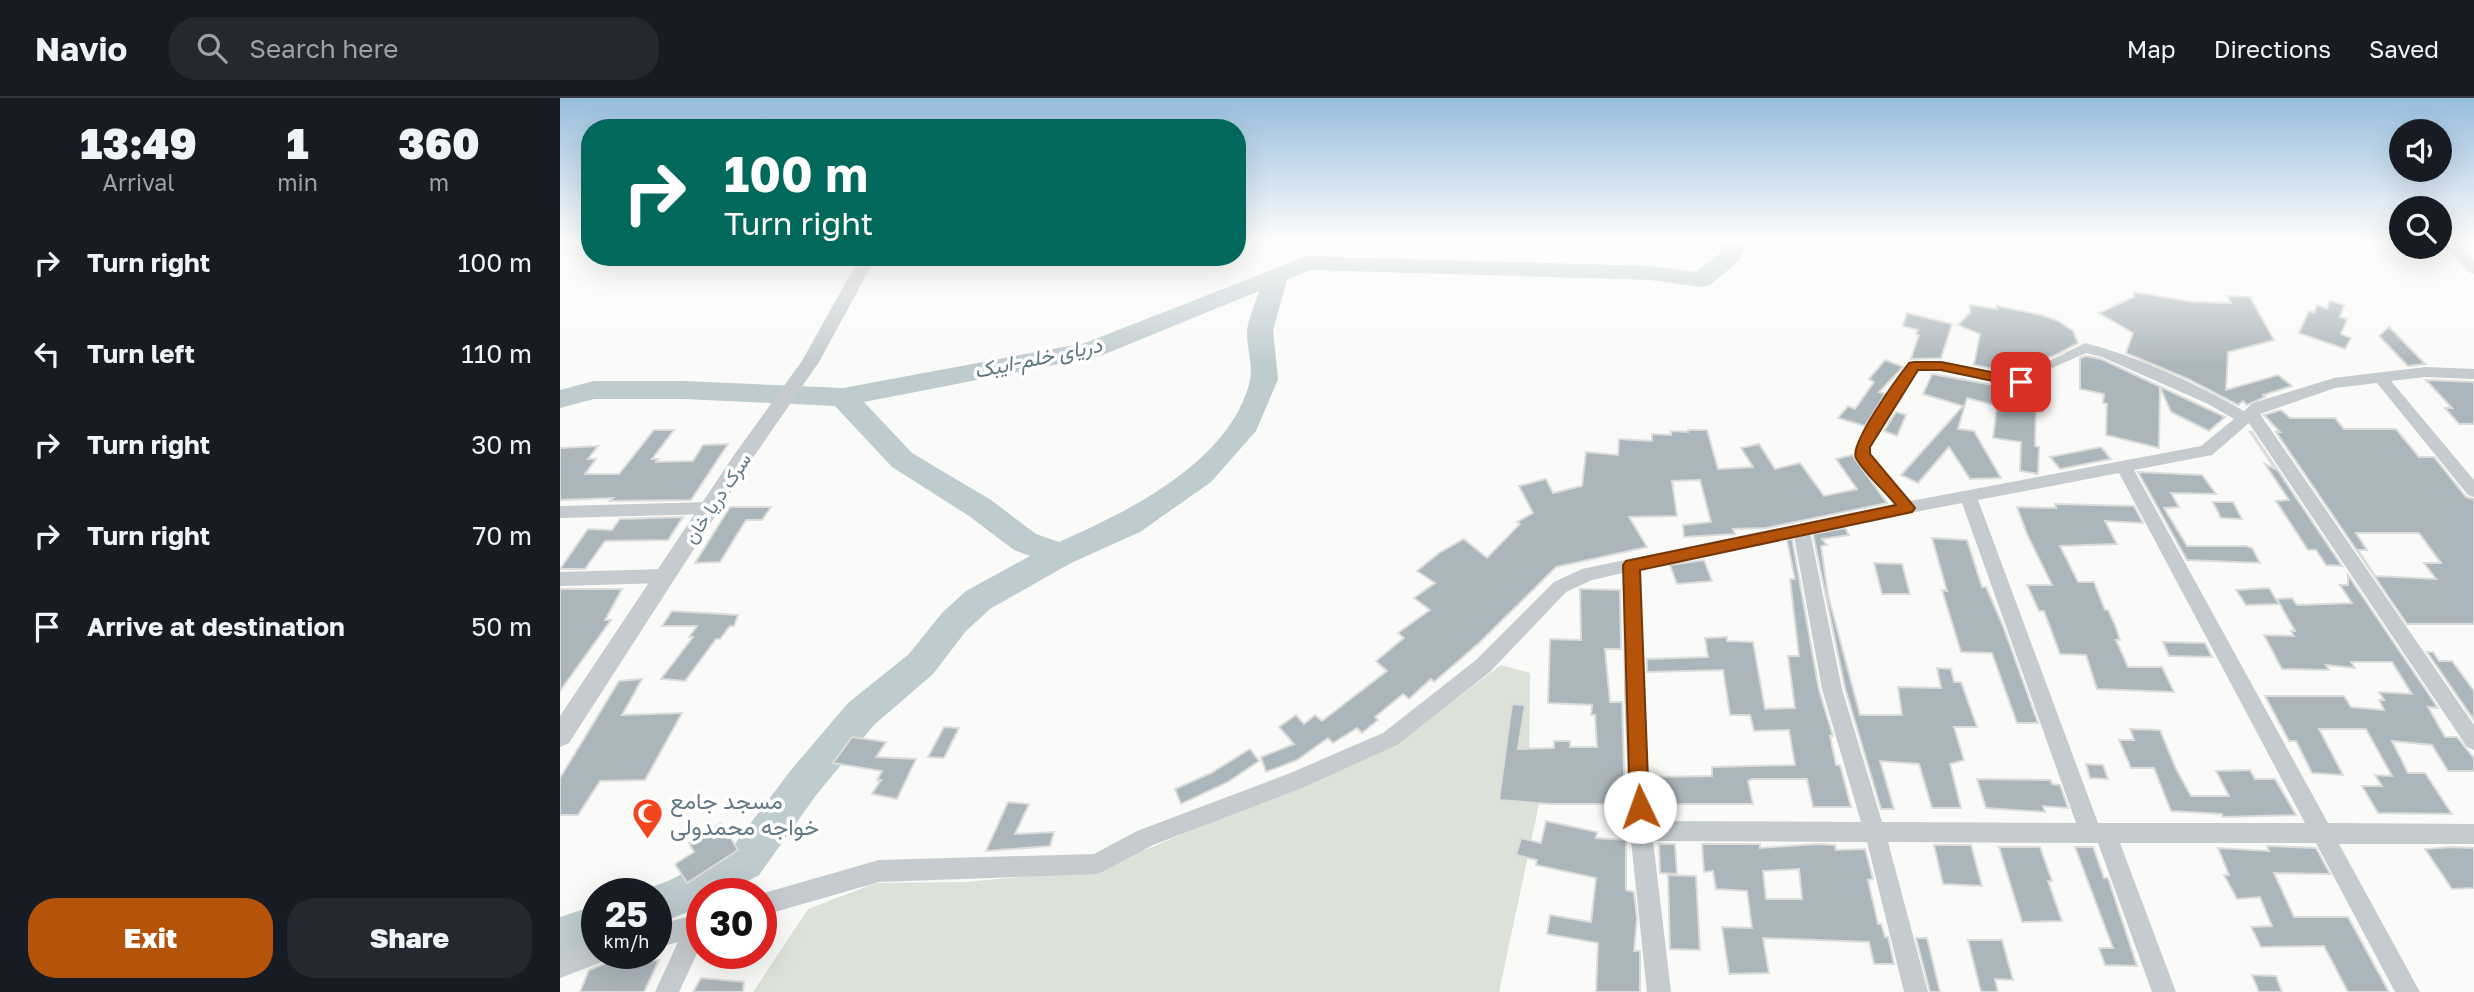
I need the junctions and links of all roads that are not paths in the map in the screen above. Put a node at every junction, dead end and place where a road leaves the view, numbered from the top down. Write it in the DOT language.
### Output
graph roads {
  1 [pos="854,283"];
  2 [pos="2052,362"];
  3 [pos="2474,374"];
  4 [pos="2380,377"];
  5 [pos="2043,387"];
  6 [pos="2248,415"];
  7 [pos="2124,467"];
  8 [pos="2474,491"];
  9 [pos="1968,496"];
  10 [pos="710,508"];
  11 [pos="1907,508"];
  12 [pos="560,512"];
  13 [pos="1801,528"];
  14 [pos="1632,565"];
  15 [pos="665,576"];
  16 [pos="560,579"];
  17 [pos="560,736"];
  18 [pos="2474,741"];
  19 [pos="1641,831"];
  20 [pos="1875,832"];
  21 [pos="2098,833"];
  22 [pos="2322,834"];
  23 [pos="2474,834"];
  24 [pos="777,900"];
  25 [pos="686,953"];
  26 [pos="581,958"];
  27 [pos="560,965"];
  28 [pos="667,992"];
  29 [pos="1659,992"];
  30 [pos="1916,992"];
  31 [pos="2164,992"];
  32 [pos="2408,992"];
  1 -- 10 [label="street, سرک دریا خان"];
  2 -- 6 [label="street"];
  3 -- 4 [label="street"];
  4 -- 6 [label="street"];
  4 -- 8 [label="street"];
  5 -- 11 [label="street"];
  6 -- 7 [label="street"];
  6 -- 18 [label="street"];
  7 -- 9 [label="street"];
  7 -- 22 [label="street"];
  9 -- 11 [label="street"];
  9 -- 21 [label="street"];
  10 -- 12 [label="street"];
  10 -- 15 [label="street, سرک دریا خان"];
  11 -- 13 [label="street"];
  13 -- 14 [label="street"];
  13 -- 20 [label="street"];
  14 -- 19 [label="street"];
  14 -- 24 [label="street"];
  15 -- 16 [label="street"];
  15 -- 17 [label="street, سرک دریا خان"];
  19 -- 20 [label="street"];
  19 -- 29 [label="street"];
  20 -- 21 [label="street"];
  20 -- 30 [label="street"];
  21 -- 22 [label="street"];
  21 -- 31 [label="street"];
  22 -- 23 [label="street"];
  22 -- 32 [label="street"];
  25 -- 28 [label="street"];
  26 -- 27 [label="street"];
}
